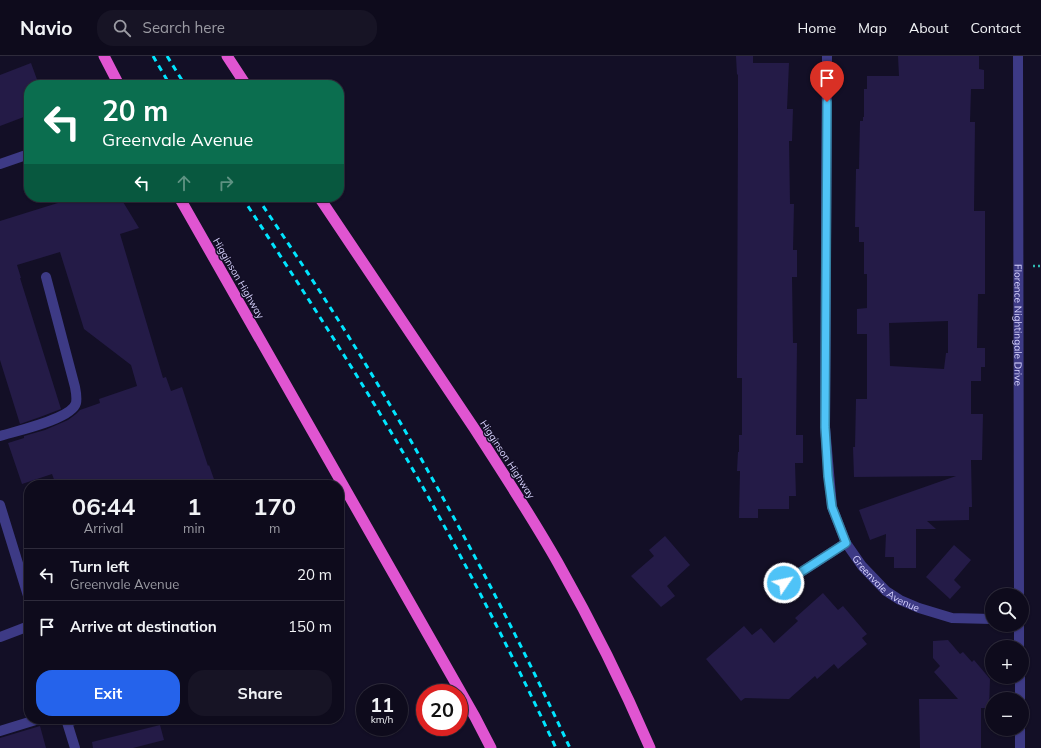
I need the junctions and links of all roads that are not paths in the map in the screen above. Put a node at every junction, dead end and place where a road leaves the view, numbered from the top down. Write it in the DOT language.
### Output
graph roads {
  1 [pos="104,56"];
  2 [pos="227,56"];
  3 [pos="827,56"];
  4 [pos="1018,56"];
  5 [pos="116,80"];
  6 [pos="243,80"];
  7 [pos="24,156"];
  8 [pos="0,164"];
  9 [pos="182,202"];
  10 [pos="323,202"];
  11 [pos="46,277"];
  12 [pos="0,436"];
  13 [pos="341,480"];
  14 [pos="344,485"];
  15 [pos="0,505"];
  16 [pos="846,543"];
  17 [pos="24,583"];
  18 [pos="784,583"];
  19 [pos="1019,588"];
  20 [pos="985,619"];
  21 [pos="24,628"];
  22 [pos="0,637"];
  23 [pos="24,724"];
  24 [pos="67,724"];
  25 [pos="0,731"];
  26 [pos="1020,736"];
  27 [pos="75,748"];
  28 [pos="491,748"];
  29 [pos="650,748"];
  30 [pos="1020,748"];
  1 -- 5 [label="highway"];
  2 -- 6 [label="highway"];
  3 -- 16 [label="street, Greenvale Avenue"];
  4 -- 19 [label="street, Florence Nightingale Drive"];
  7 -- 8 [label="street"];
  9 -- 13 [label="highway, Higginson Highway"];
  10 -- 29 [label="highway, Higginson Highway"];
  11 -- 12 [label="street"];
  14 -- 28 [label="highway, Higginson Highway"];
  15 -- 17 [label="street"];
  16 -- 18 [label="street"];
  16 -- 20 [label="street, Greenvale Avenue"];
  21 -- 22 [label="street"];
  23 -- 25 [label="street"];
  24 -- 27 [label="street"];
  26 -- 30 [label="street"];
}
